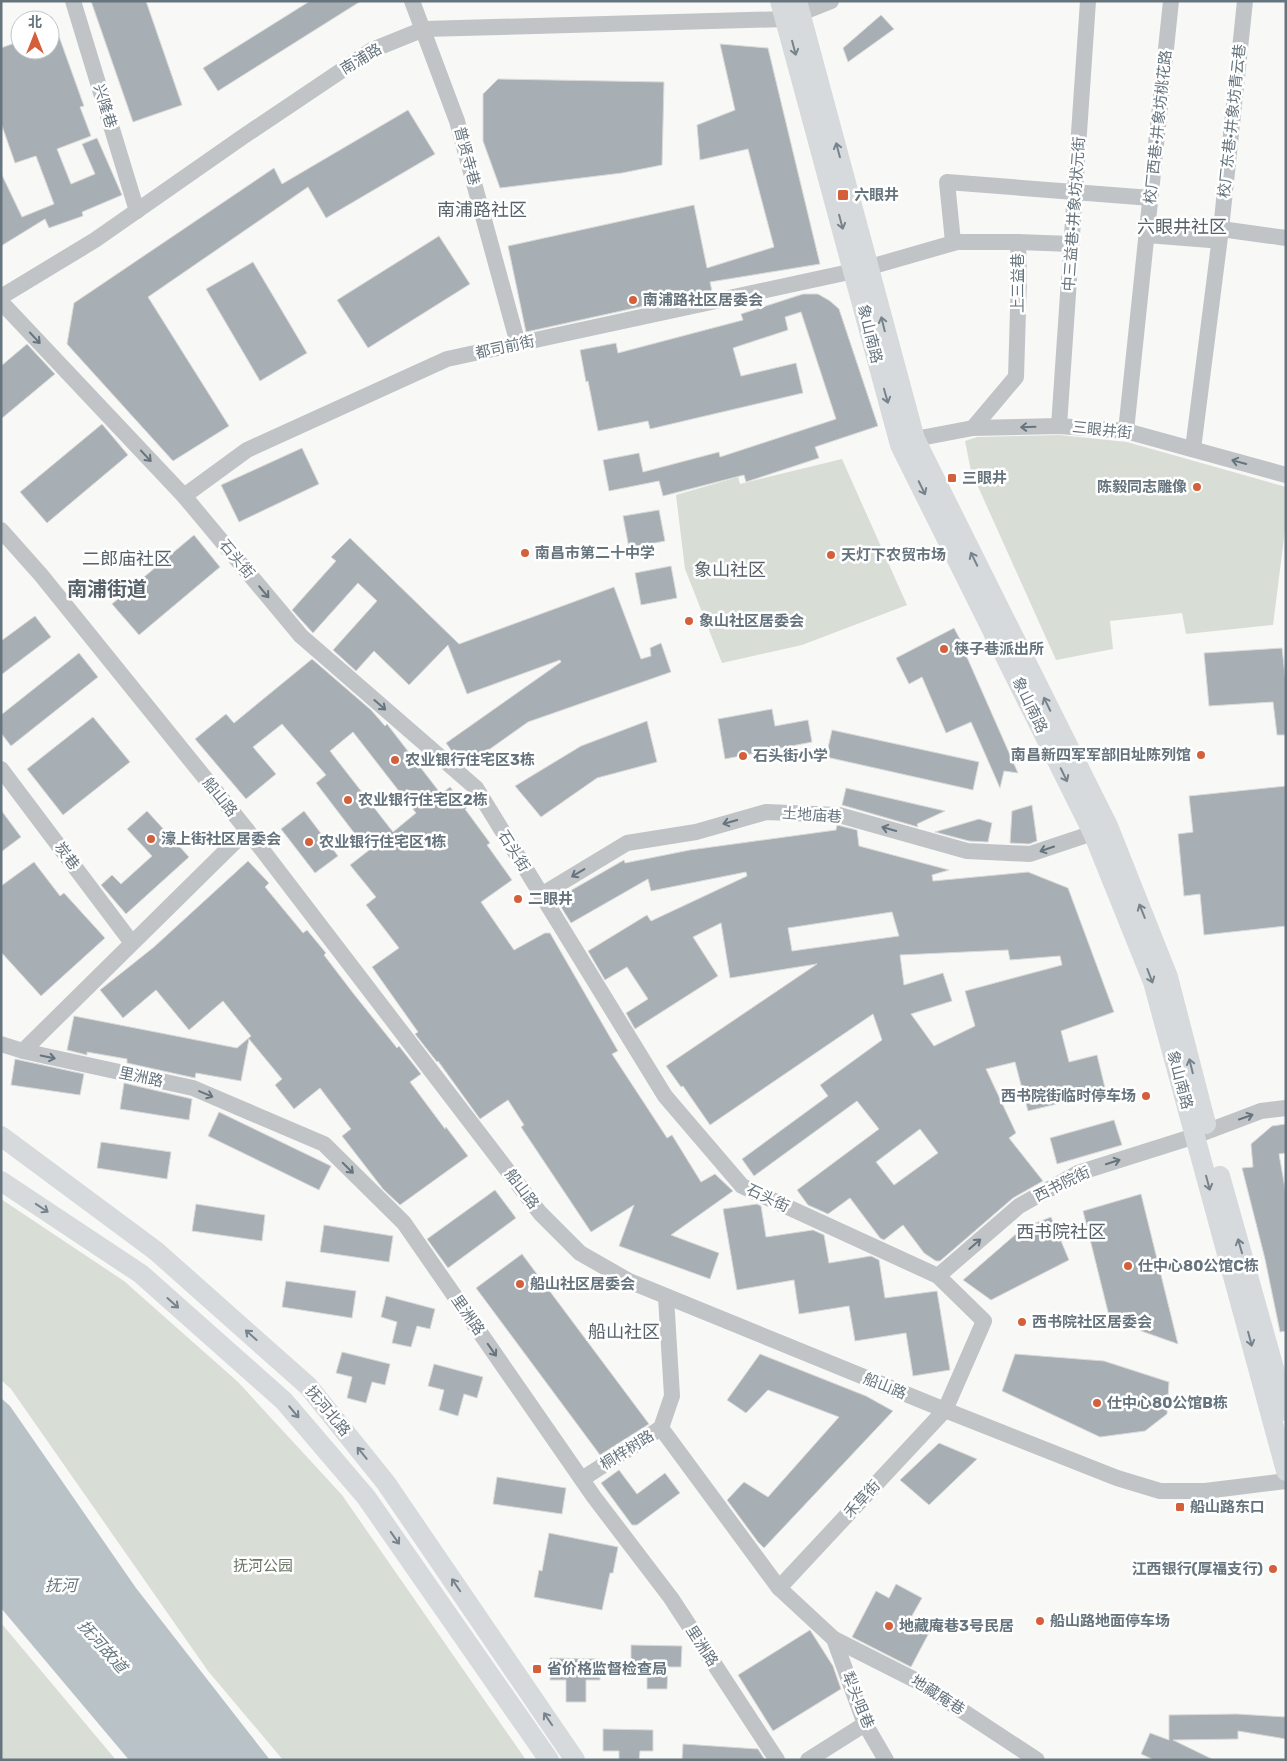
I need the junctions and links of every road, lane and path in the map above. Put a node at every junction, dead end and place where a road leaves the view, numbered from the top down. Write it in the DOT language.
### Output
graph roads {
  1 [pos="73,1"];
  2 [pos="412,1"];
  3 [pos="831,1"];
  4 [pos="1088,1"];
  5 [pos="1171,1"];
  6 [pos="1245,1"];
  7 [pos="791,8"];
  8 [pos="424,29"];
  9 [pos="1075,192"];
  10 [pos="1150,198"];
  11 [pos="137,211"];
  12 [pos="1221,229"];
  13 [pos="1147,235"];
  14 [pos="1286,238"];
  15 [pos="957,242"];
  16 [pos="1018,242"];
  17 [pos="1071,244"];
  18 [pos="862,269"];
  19 [pos="1,297"];
  20 [pos="1,302"];
  21 [pos="518,344"];
  22 [pos="1059,426"];
  23 [pos="973,428"];
  24 [pos="1126,431"];
  25 [pos="915,439"];
  26 [pos="1193,449"];
  27 [pos="1286,475"];
  28 [pos="184,496"];
  29 [pos="1,530"];
  30 [pos="1,769"];
  31 [pos="247,830"];
  32 [pos="1093,833"];
  33 [pos="541,895"];
  34 [pos="132,943"];
  35 [pos="1,1044"];
  36 [pos="22,1051"];
  37 [pos="1286,1108"];
  38 [pos="1201,1133"];
  39 [pos="1,1136"];
  40 [pos="1,1181"];
  41 [pos="938,1276"];
  42 [pos="666,1297"];
  43 [pos="945,1410"];
  44 [pos="1286,1411"];
  45 [pos="661,1428"];
  46 [pos="1286,1471"];
  47 [pos="582,1479"];
  48 [pos="1286,1481"];
  49 [pos="779,1588"];
  50 [pos="834,1639"];
  51 [pos="865,1724"];
  52 [pos="549,1760"];
  53 [pos="575,1760"];
  54 [pos="777,1760"];
  55 [pos="808,1760"];
  56 [pos="886,1760"];
  57 [pos="1037,1760"];
  1 -- 11 [label="street, 兴隆巷"];
  2 -- 8 [label="street, 普贤寺巷"];
  3 -- 7 [label="street"];
  4 -- 9 [label="street, 中三益巷·井象坊状元街"];
  5 -- 10 [label="street, 校厂西巷·井象坊桃花路"];
  6 -- 12 [label="street, 校厂东巷·井象坊青云巷"];
  7 -- 8 [label="street, 南浦路"];
  7 -- 18 [label="main road, 象山南路"];
  8 -- 11 [label="street, 南浦路"];
  8 -- 21 [label="street, 普贤寺巷"];
  9 -- 10 [label="street"];
  9 -- 15 [label="street"];
  9 -- 17 [label="street, 中三益巷·井象坊状元街"];
  10 -- 13 [label="street, 校厂西巷·井象坊桃花路"];
  11 -- 19 [label="street, 南浦路"];
  12 -- 13 [label="street"];
  12 -- 14 [label="street"];
  12 -- 26 [label="street, 校厂东巷·井象坊青云巷"];
  13 -- 24 [label="street, 校厂西巷·井象坊桃花路"];
  15 -- 16 [label="street, 上三益巷"];
  15 -- 18 [label="street, 上三益巷"];
  16 -- 17 [label="street"];
  16 -- 23 [label="street, 上三益巷"];
  17 -- 22 [label="street, 中三益巷·井象坊状元街"];
  18 -- 21 [label="street, 都司前街"];
  25 -- 18 [label="main road, 象山南路, one-way"];
  18 -- 32 [label="main road, 象山南路, one-way"];
  20 -- 28 [label="street, 石头街, one-way"];
  21 -- 28 [label="street, 都司前街"];
  22 -- 23 [label="street, 三眼井街, one-way"];
  22 -- 24 [label="street, 三眼井街"];
  23 -- 25 [label="street, 三眼井街"];
  24 -- 26 [label="street, 三眼井街"];
  38 -- 25 [label="main road, 象山南路, one-way"];
  27 -- 26 [label="street, 三眼井街, one-way"];
  28 -- 33 [label="street, 石头街, one-way"];
  29 -- 31 [label="street, 船山路"];
  30 -- 34 [label="street, 炭巷"];
  31 -- 34 [label="street"];
  31 -- 42 [label="street, 船山路"];
  32 -- 33 [label="street, 土地庙巷, one-way"];
  32 -- 38 [label="main road, 象山南路, one-way"];
  33 -- 41 [label="street, 石头街"];
  34 -- 36 [label="street"];
  35 -- 36 [label="street, 里洲路"];
  36 -- 47 [label="street, 里洲路, one-way"];
  38 -- 37 [label="street, 西书院街, one-way"];
  41 -- 38 [label="street, 西书院街, one-way"];
  44 -- 38 [label="main road, 象山南路, one-way"];
  38 -- 46 [label="main road, 象山南路, one-way"];
  53 -- 39 [label="main road, 抚河北路, one-way"];
  40 -- 52 [label="main road, 抚河北路, one-way"];
  41 -- 43 [label="street, 石头街"];
  42 -- 43 [label="street, 船山路"];
  42 -- 45 [label="street, 桐梓树路"];
  43 -- 48 [label="street, 船山路"];
  43 -- 49 [label="street, 禾草街"];
  45 -- 47 [label="street, 桐梓树路"];
  45 -- 49 [label="street"];
  47 -- 54 [label="street, 里洲路"];
  49 -- 50 [label="street"];
  50 -- 51 [label="street, 犁头咀巷"];
  50 -- 57 [label="street, 地藏庵巷"];
  51 -- 55 [label="street"];
  51 -- 56 [label="street, 犁头咀巷"];
}
